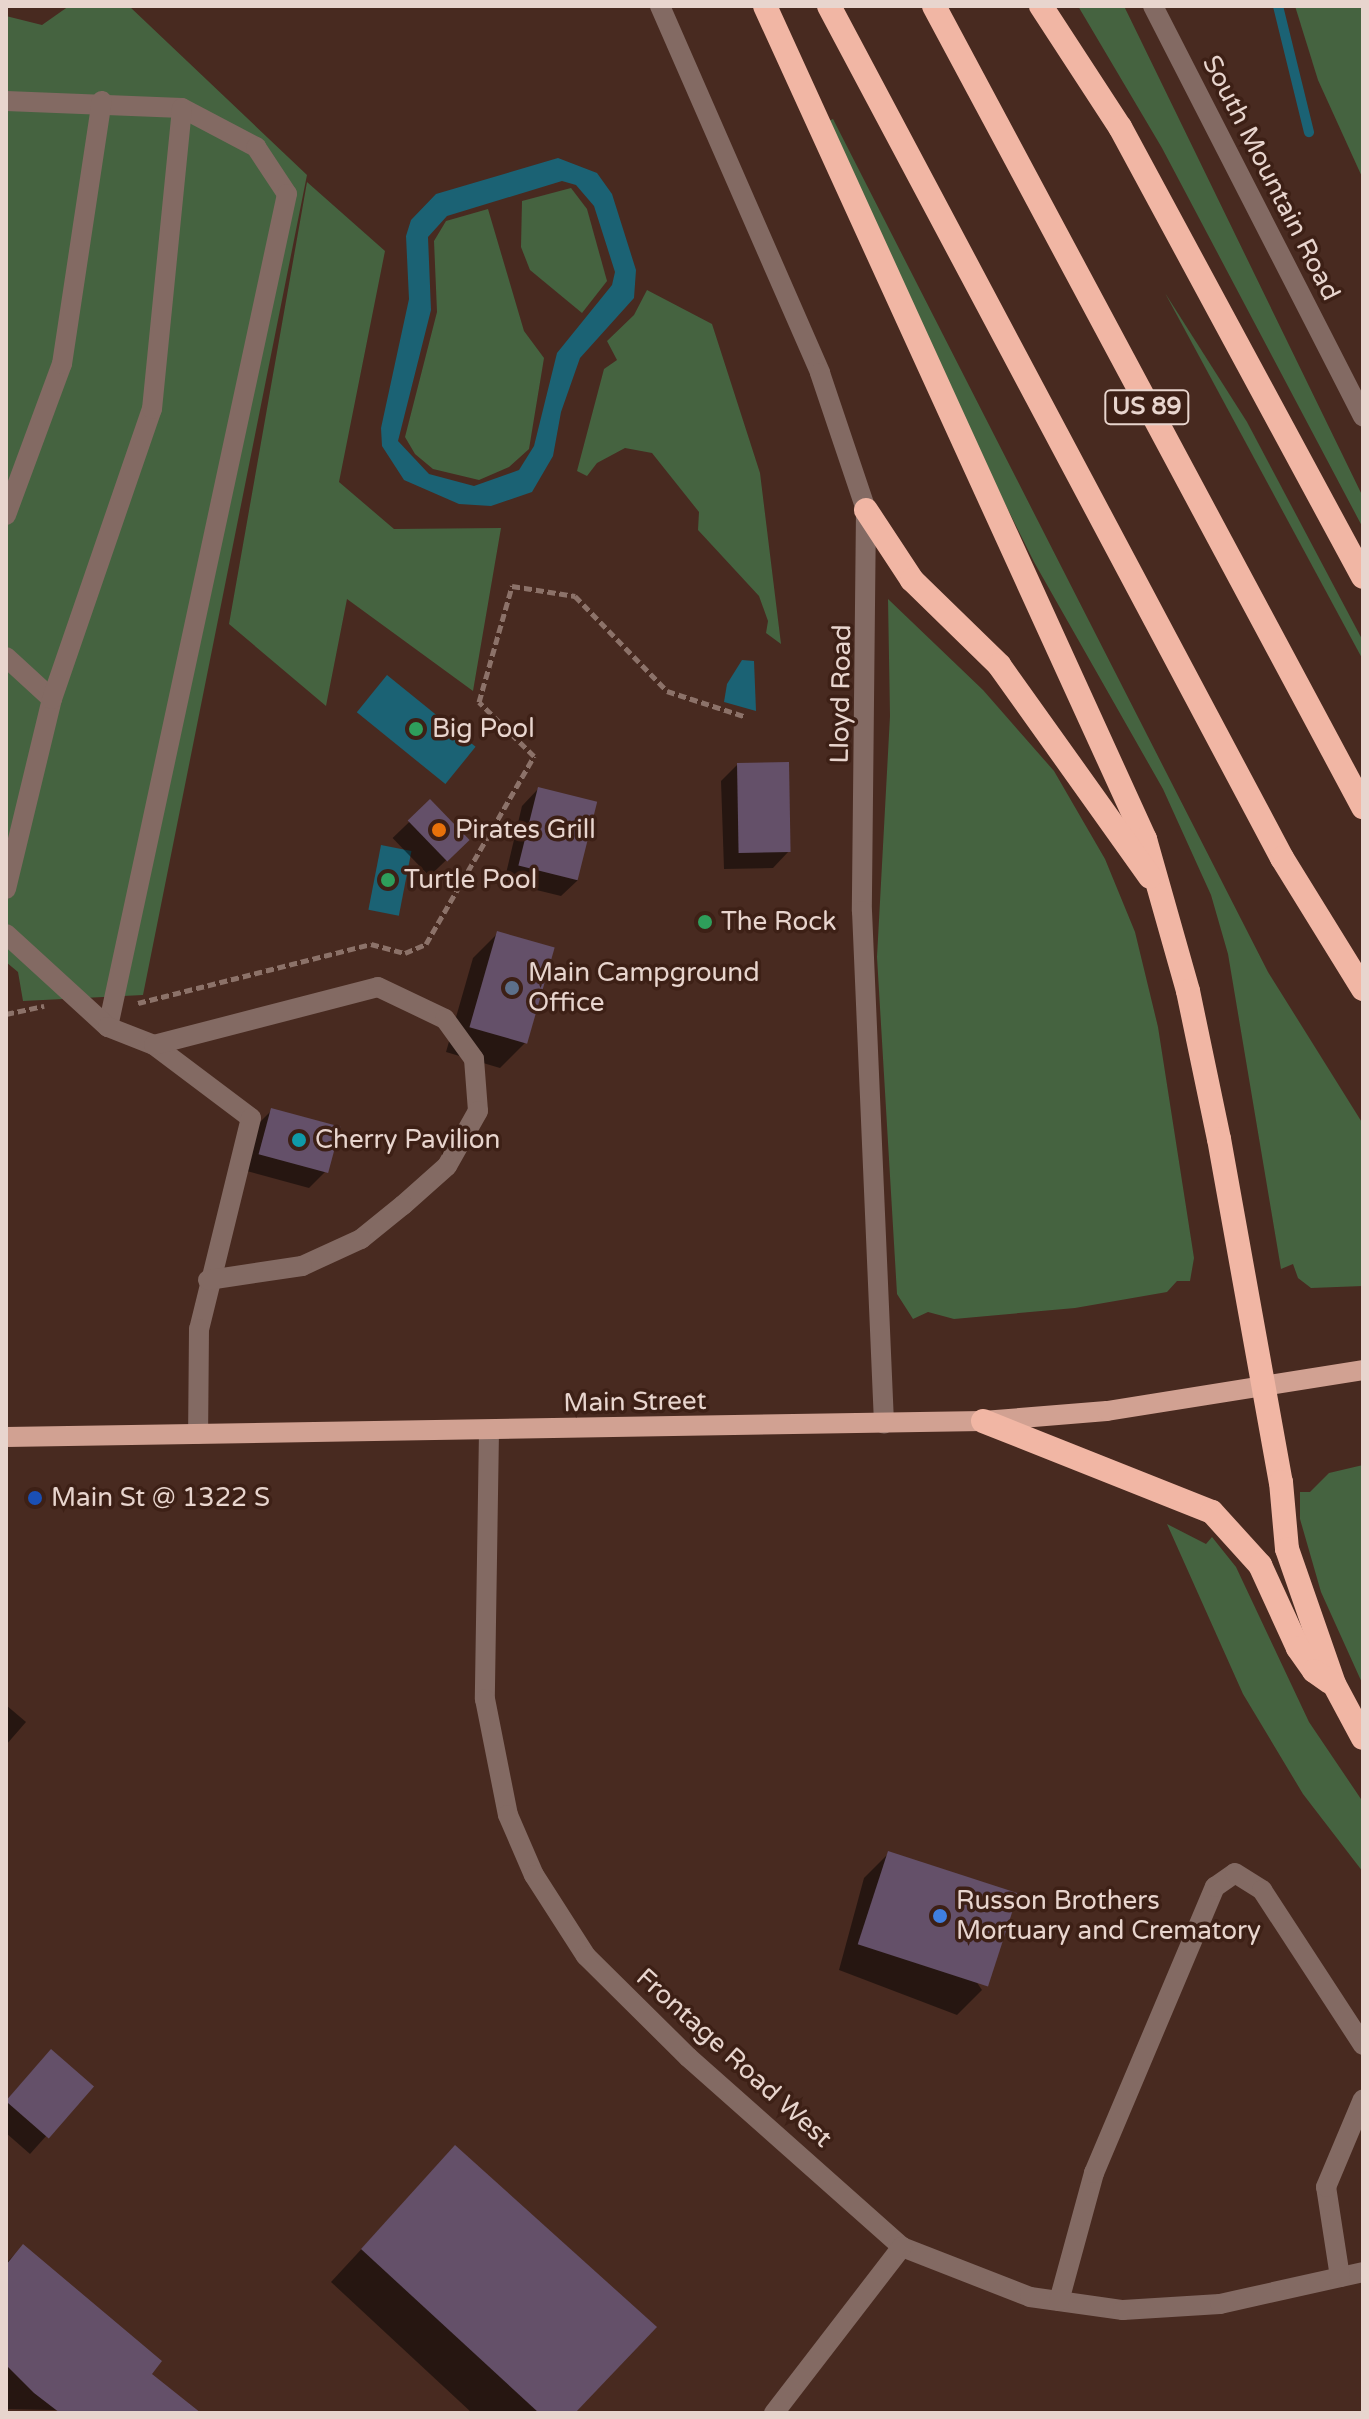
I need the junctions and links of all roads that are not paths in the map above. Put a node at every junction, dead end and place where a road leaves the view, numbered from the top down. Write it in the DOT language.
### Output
graph roads {
  1 [pos="660,6"];
  2 [pos="765,6"];
  3 [pos="829,6"];
  4 [pos="934,6"];
  5 [pos="1041,6"];
  6 [pos="1153,6"];
  7 [pos="6,101"];
  8 [pos="102,101"];
  9 [pos="182,108"];
  10 [pos="1363,416"];
  11 [pos="866,510"];
  12 [pos="6,515"];
  13 [pos="1363,577"];
  14 [pos="6,657"];
  15 [pos="52,699"];
  16 [pos="6,802"];
  17 [pos="1363,807"];
  18 [pos="22,818"];
  19 [pos="1153,881"];
  20 [pos="6,889"];
  21 [pos="6,934"];
  22 [pos="1363,989"];
  23 [pos="110,1018"];
  24 [pos="154,1045"];
  25 [pos="208,1280"];
  26 [pos="1357,1371"];
  27 [pos="1263,1390"];
  28 [pos="983,1421"];
  29 [pos="884,1424"];
  30 [pos="489,1431"];
  31 [pos="198,1434"];
  32 [pos="6,1437"];
  33 [pos="1334,1684"];
  34 [pos="1363,1738"];
  35 [pos="1363,2045"];
  36 [pos="1363,2099"];
  37 [pos="902,2247"];
  38 [pos="1363,2272"];
  39 [pos="1340,2277"];
  40 [pos="1059,2301"];
  41 [pos="774,2413"];
  1 -- 11 [label="street, Lloyd Road"];
  2 -- 19 [label="highway"];
  3 -- 22 [label="highway"];
  4 -- 17 [label="highway, US 89"];
  5 -- 13 [label="highway"];
  6 -- 10 [label="street, South Mountain Road"];
  7 -- 8 [label="street"];
  8 -- 9 [label="street"];
  8 -- 12 [label="street"];
  9 -- 15 [label="street"];
  9 -- 23 [label="street"];
  11 -- 19 [label="highway"];
  11 -- 29 [label="street, Lloyd Road"];
  14 -- 15 [label="street"];
  15 -- 18 [label="street"];
  16 -- 18 [label="street"];
  18 -- 20 [label="street"];
  19 -- 27 [label="highway"];
  21 -- 23 [label="street"];
  23 -- 24 [label="street"];
  24 -- 25 [label="street"];
  24 -- 25 [label="street"];
  25 -- 31 [label="street"];
  26 -- 27 [label="main road, Main Street"];
  27 -- 28 [label="main road, Main Street"];
  27 -- 33 [label="highway"];
  28 -- 29 [label="main road, Main Street"];
  28 -- 33 [label="highway"];
  29 -- 30 [label="main road, Main Street"];
  30 -- 31 [label="main road, Main Street"];
  30 -- 37 [label="street, Frontage Road West"];
  31 -- 32 [label="main road, Main Street"];
  33 -- 34 [label="highway"];
  35 -- 40 [label="street"];
  36 -- 39 [label="street"];
  37 -- 40 [label="street, Frontage Road West"];
  37 -- 41 [label="street"];
  38 -- 39 [label="street, Frontage Road West"];
  39 -- 40 [label="street, Frontage Road West"];
}
